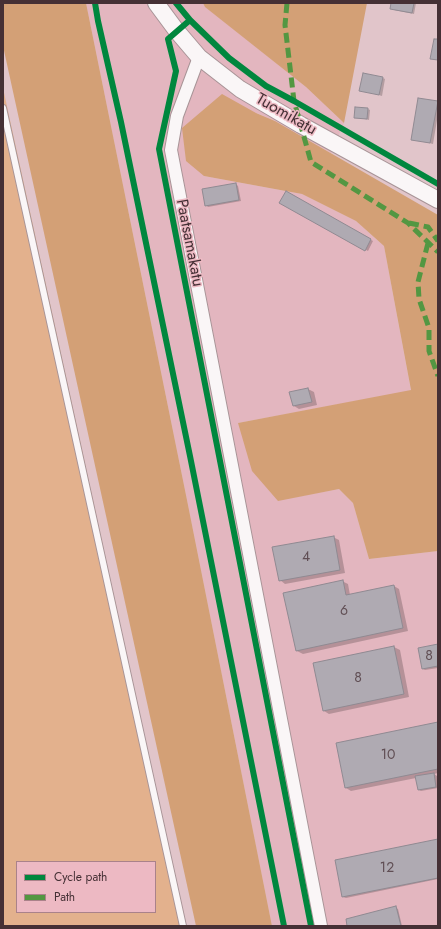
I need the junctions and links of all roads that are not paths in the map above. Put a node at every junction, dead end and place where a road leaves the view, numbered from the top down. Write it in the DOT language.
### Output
graph roads {
  1 [pos="156,3"];
  2 [pos="199,57"];
  3 [pos="3,108"];
  4 [pos="438,200"];
  5 [pos="183,926"];
  6 [pos="321,926"];
  1 -- 2 [label="street, Tuomikatu"];
  2 -- 4 [label="street, Tuomikatu"];
  2 -- 6 [label="street, Paatsamakatu"];
  3 -- 5 [label="lane"];
}
